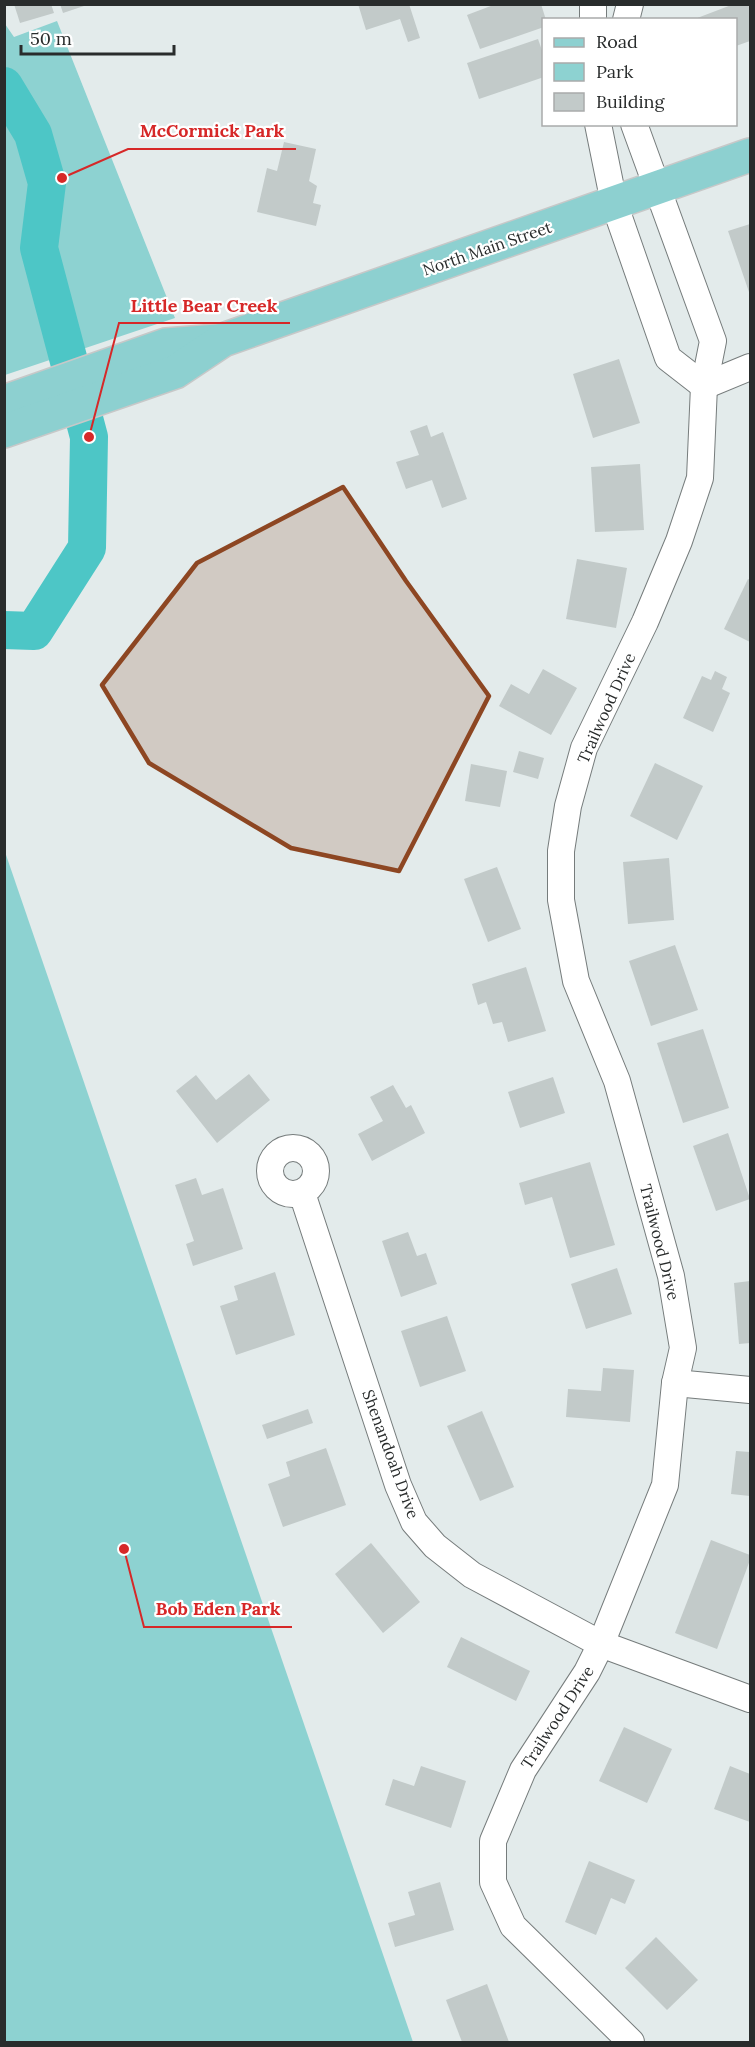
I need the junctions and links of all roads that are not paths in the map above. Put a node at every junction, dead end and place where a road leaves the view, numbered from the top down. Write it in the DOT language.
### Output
graph roads {
  1 [pos="598,126"];
  2 [pos="635,126"];
  3 [pos="750,155"];
  4 [pos="657,188"];
  5 [pos="614,203"];
  6 [pos="171,358"];
  7 [pos="750,367"];
  8 [pos="704,386"];
  9 [pos="4,402"];
  10 [pos="4,431"];
  11 [pos="302,1193"];
  12 [pos="675,1383"];
  13 [pos="750,1390"];
  14 [pos="602,1644"];
  15 [pos="750,1700"];
  16 [pos="631,2043"];
  1 -- 5 [label="street"];
  2 -- 4 [label="street, Trailwood Drive"];
  3 -- 4 [label="main road, North Main Street"];
  4 -- 5 [label="main road, North Main Street"];
  4 -- 8 [label="street, Trailwood Drive"];
  5 -- 6 [label="main road, North Main Street"];
  5 -- 8 [label="street"];
  6 -- 9 [label="main road, North Main Street"];
  6 -- 10 [label="main road, North Main Street"];
  7 -- 8 [label="street"];
  8 -- 12 [label="street, Trailwood Drive"];
  11 -- 14 [label="street, Shenandoah Drive"];
  12 -- 13 [label="street"];
  12 -- 14 [label="street, Trailwood Drive"];
  14 -- 15 [label="street, Shenandoah Drive"];
  14 -- 16 [label="street, Trailwood Drive"];
}
